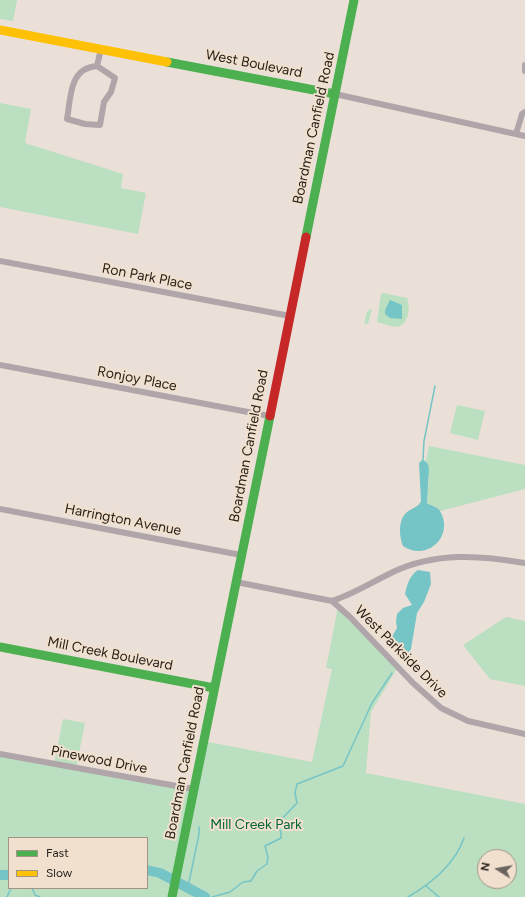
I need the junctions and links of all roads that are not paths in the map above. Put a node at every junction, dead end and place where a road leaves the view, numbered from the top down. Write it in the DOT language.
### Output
graph roads {
  1 [pos="354,0"];
  2 [pos="0,30"];
  3 [pos="101,49"];
  4 [pos="525,64"];
  5 [pos="97,66"];
  6 [pos="525,71"];
  7 [pos="335,94"];
  8 [pos="525,112"];
  9 [pos="516,134"];
  10 [pos="525,134"];
  11 [pos="0,262"];
  12 [pos="290,316"];
  13 [pos="0,365"];
  14 [pos="269,416"];
  15 [pos="0,508"];
  16 [pos="241,555"];
  17 [pos="525,563"];
  18 [pos="236,582"];
  19 [pos="332,601"];
  20 [pos="0,647"];
  21 [pos="214,688"];
  22 [pos="525,734"];
  23 [pos="0,754"];
  24 [pos="193,789"];
  25 [pos="172,897"];
  1 -- 7 [label="main road, Boardman Canfield Road"];
  2 -- 3 [label="main road, West Boulevard"];
  3 -- 5 [label="street"];
  3 -- 7 [label="main road, West Boulevard"];
  4 -- 6 [label="street"];
  5 -- 5 [label="street"];
  7 -- 9 [label="street, West Boulevard"];
  7 -- 12 [label="main road, Boardman Canfield Road"];
  8 -- 9 [label="street"];
  9 -- 10 [label="street, West Boulevard"];
  11 -- 12 [label="street, Ron Park Place"];
  12 -- 14 [label="main road, Boardman Canfield Road"];
  13 -- 14 [label="street, Ronjoy Place"];
  14 -- 16 [label="main road, Boardman Canfield Road"];
  15 -- 16 [label="street, Harrington Avenue"];
  16 -- 18 [label="main road, Boardman Canfield Road"];
  17 -- 19 [label="street"];
  18 -- 19 [label="street"];
  18 -- 21 [label="main road, Boardman Canfield Road"];
  19 -- 22 [label="street, West Parkside Drive"];
  20 -- 21 [label="main road, Mill Creek Boulevard"];
  21 -- 24 [label="main road, Boardman Canfield Road"];
  23 -- 24 [label="street, Pinewood Drive"];
  24 -- 25 [label="main road, Boardman Canfield Road"];
}
